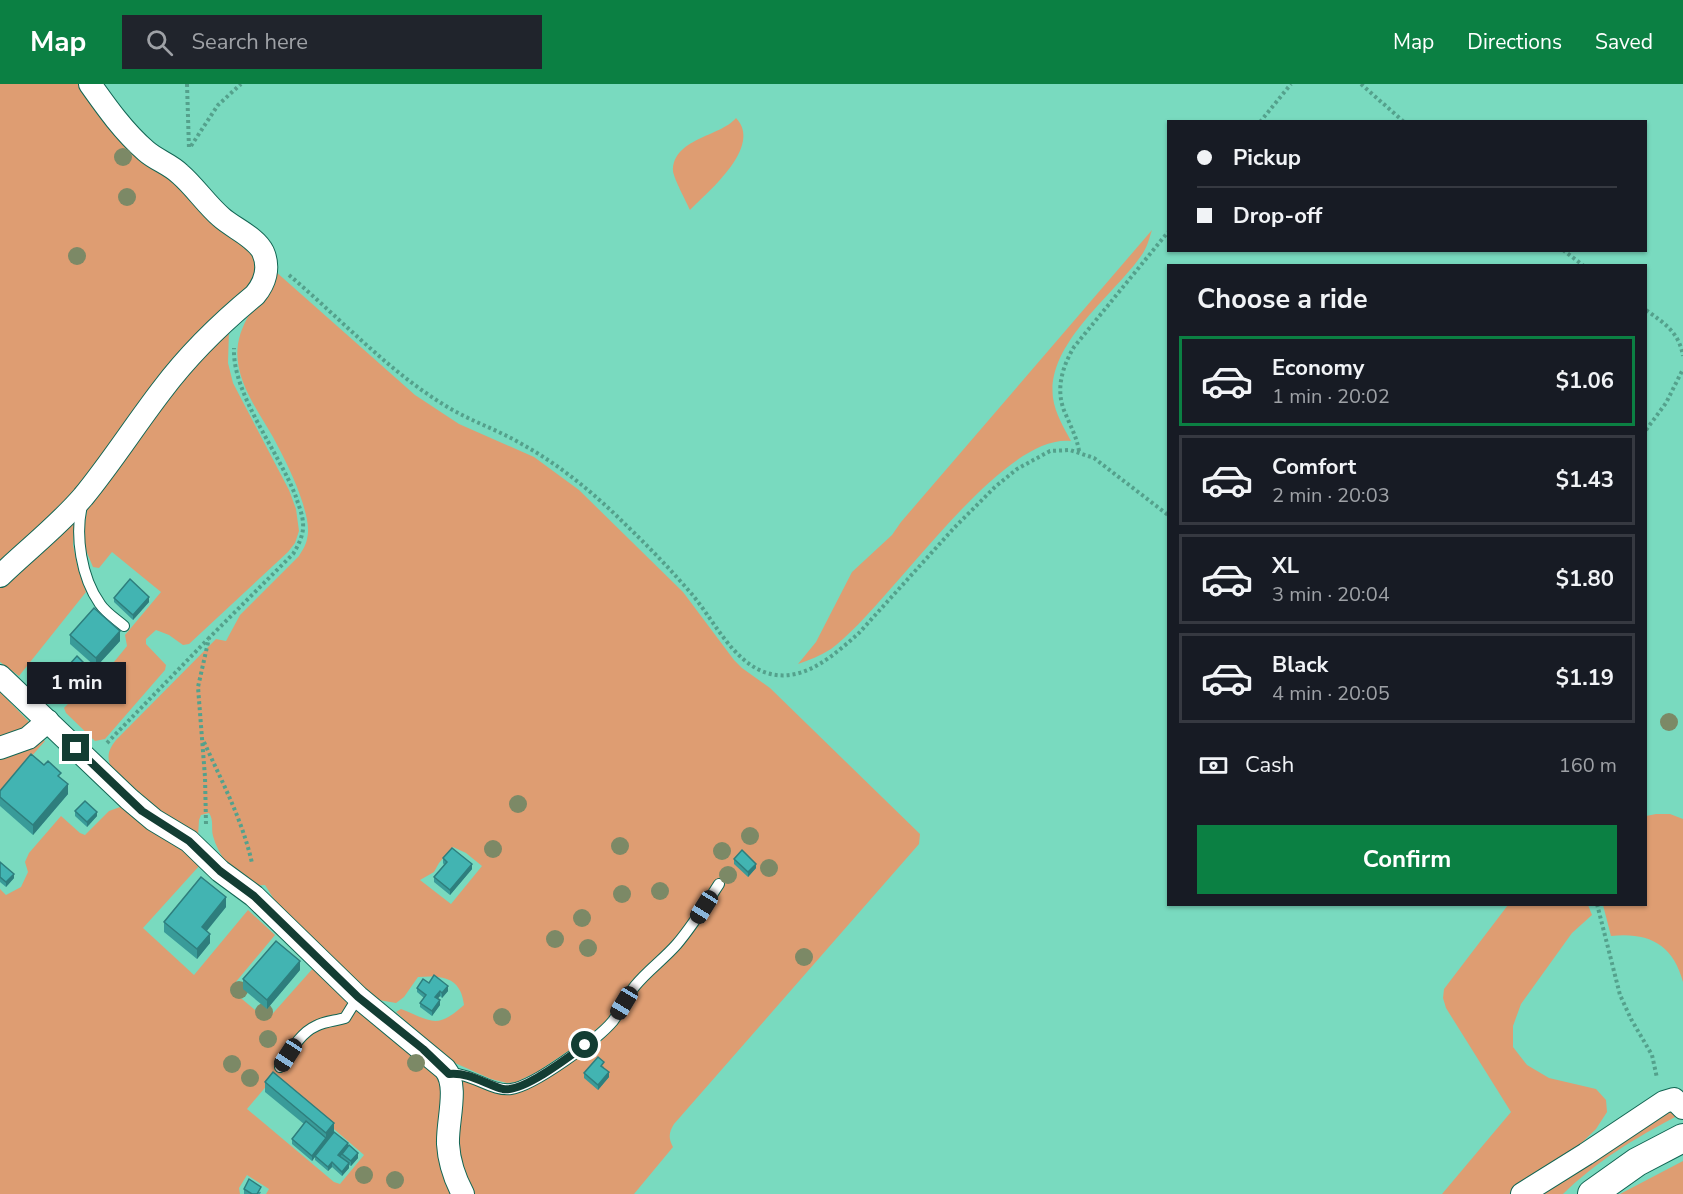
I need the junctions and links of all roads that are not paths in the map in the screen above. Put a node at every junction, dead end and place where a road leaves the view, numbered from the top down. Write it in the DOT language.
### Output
graph roads {
  1 [pos="90,84"];
  2 [pos="84,495"];
  3 [pos="0,576"];
  4 [pos="124,626"];
  5 [pos="0,676"];
  6 [pos="48,721"];
  7 [pos="0,748"];
  8 [pos="719,884"];
  9 [pos="358,997"];
  10 [pos="280,1067"];
  11 [pos="449,1074"];
  12 [pos="1676,1104"];
  13 [pos="1681,1139"];
  14 [pos="463,1194"];
  15 [pos="1522,1194"];
  16 [pos="1592,1194"];
  1 -- 2 [label="street"];
  2 -- 3 [label="street"];
  2 -- 4 [label="lane"];
  5 -- 6 [label="street"];
  6 -- 7 [label="street"];
  6 -- 9 [label="street"];
  8 -- 11 [label="lane"];
  9 -- 10 [label="lane"];
  9 -- 11 [label="street"];
  11 -- 14 [label="street"];
  12 -- 15 [label="street"];
  13 -- 16 [label="street"];
}
